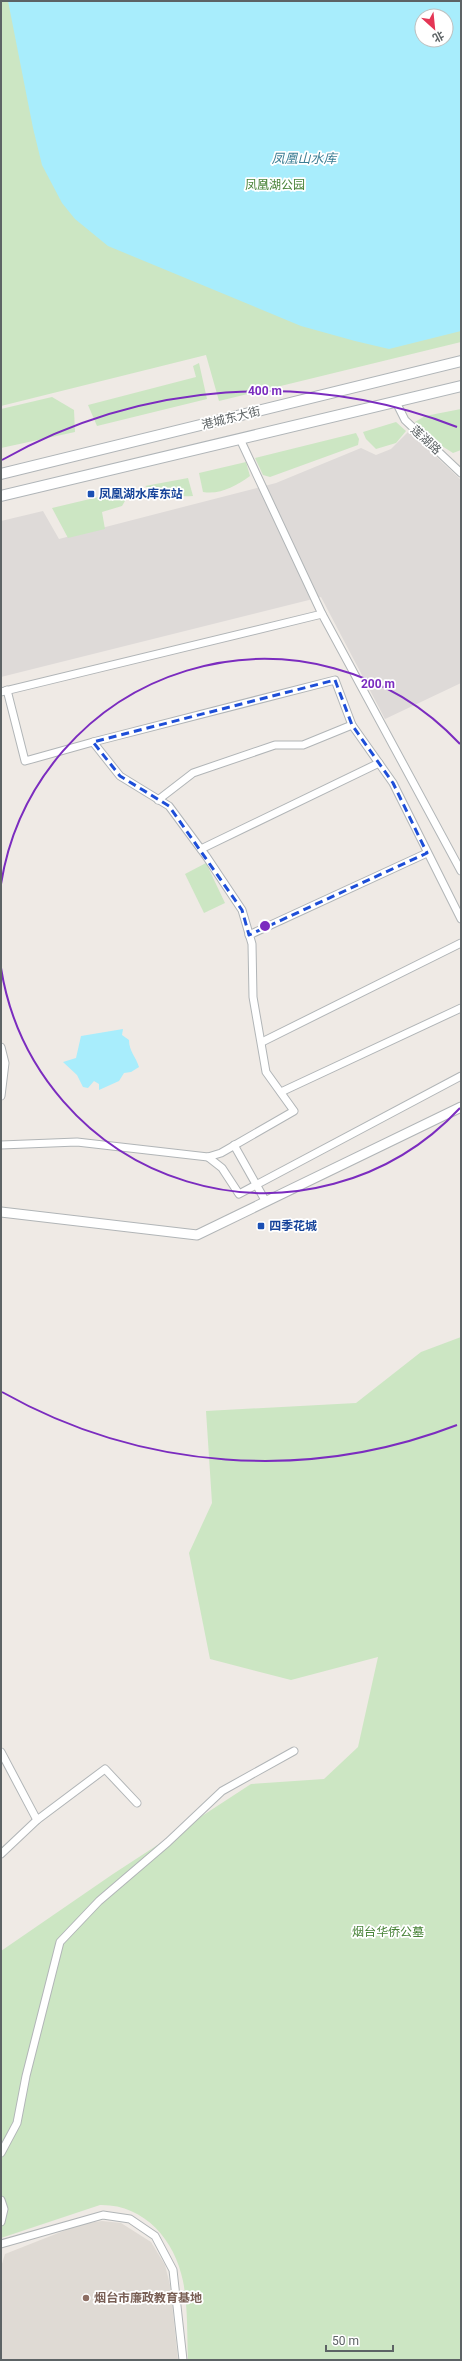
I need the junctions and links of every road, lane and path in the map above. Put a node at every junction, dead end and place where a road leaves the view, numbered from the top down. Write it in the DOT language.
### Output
graph roads {
  1 [pos="461,362"];
  2 [pos="461,386"];
  3 [pos="396,402"];
  4 [pos="240,439"];
  5 [pos="461,473"];
  6 [pos="1,474"];
  7 [pos="1,496"];
  8 [pos="322,614"];
  9 [pos="4,691"];
  10 [pos="352,725"];
  11 [pos="92,742"];
  12 [pos="379,763"];
  13 [pos="158,800"];
  14 [pos="201,849"];
  15 [pos="427,853"];
  16 [pos="461,871"];
  17 [pos="461,919"];
  18 [pos="249,935"];
  19 [pos="461,942"];
  20 [pos="461,1008"];
  21 [pos="262,1042"];
  22 [pos="1,1047"];
  23 [pos="461,1076"];
  24 [pos="281,1092"];
  25 [pos="1,1096"];
  26 [pos="461,1107"];
  27 [pos="1,1145"];
  28 [pos="234,1145"];
  29 [pos="208,1158"];
  30 [pos="257,1185"];
  31 [pos="266,1202"];
  32 [pos="1,1212"];
  33 [pos="294,1751"];
  34 [pos="1,1752"];
  35 [pos="137,1803"];
  36 [pos="37,1820"];
  37 [pos="1,1854"];
  38 [pos="1,2153"];
  39 [pos="1,2200"];
  40 [pos="1,2222"];
  41 [pos="1,2244"];
  42 [pos="183,2360"];
  1 -- 6 [label="main road, 港城东大街"];
  2 -- 3 [label="main road, 港城东大街"];
  3 -- 4 [label="main road, 港城东大街"];
  3 -- 5 [label="street, 莲湖路"];
  4 -- 7 [label="main road, 港城东大街"];
  4 -- 8 [label="street"];
  8 -- 9 [label="street"];
  8 -- 16 [label="street"];
  9 -- 11 [label="street"];
  10 -- 11 [label="street"];
  10 -- 12 [label="street"];
  10 -- 13 [label="street"];
  11 -- 13 [label="street"];
  12 -- 14 [label="street"];
  12 -- 15 [label="street"];
  13 -- 14 [label="street"];
  14 -- 18 [label="street"];
  15 -- 17 [label="street"];
  15 -- 18 [label="street"];
  18 -- 21 [label="street"];
  19 -- 21 [label="street"];
  20 -- 24 [label="street"];
  21 -- 24 [label="street"];
  22 -- 25 [label="street"];
  23 -- 30 [label="street"];
  24 -- 28 [label="street"];
  26 -- 31 [label="street"];
  27 -- 29 [label="street"];
  28 -- 29 [label="street"];
  28 -- 30 [label="street"];
  29 -- 30 [label="street"];
  30 -- 31 [label="street"];
  31 -- 32 [label="street"];
  33 -- 38 [label="street"];
  34 -- 36 [label="street"];
  35 -- 36 [label="street"];
  36 -- 37 [label="street"];
  39 -- 40 [label="street"];
  41 -- 42 [label="street"];
}
